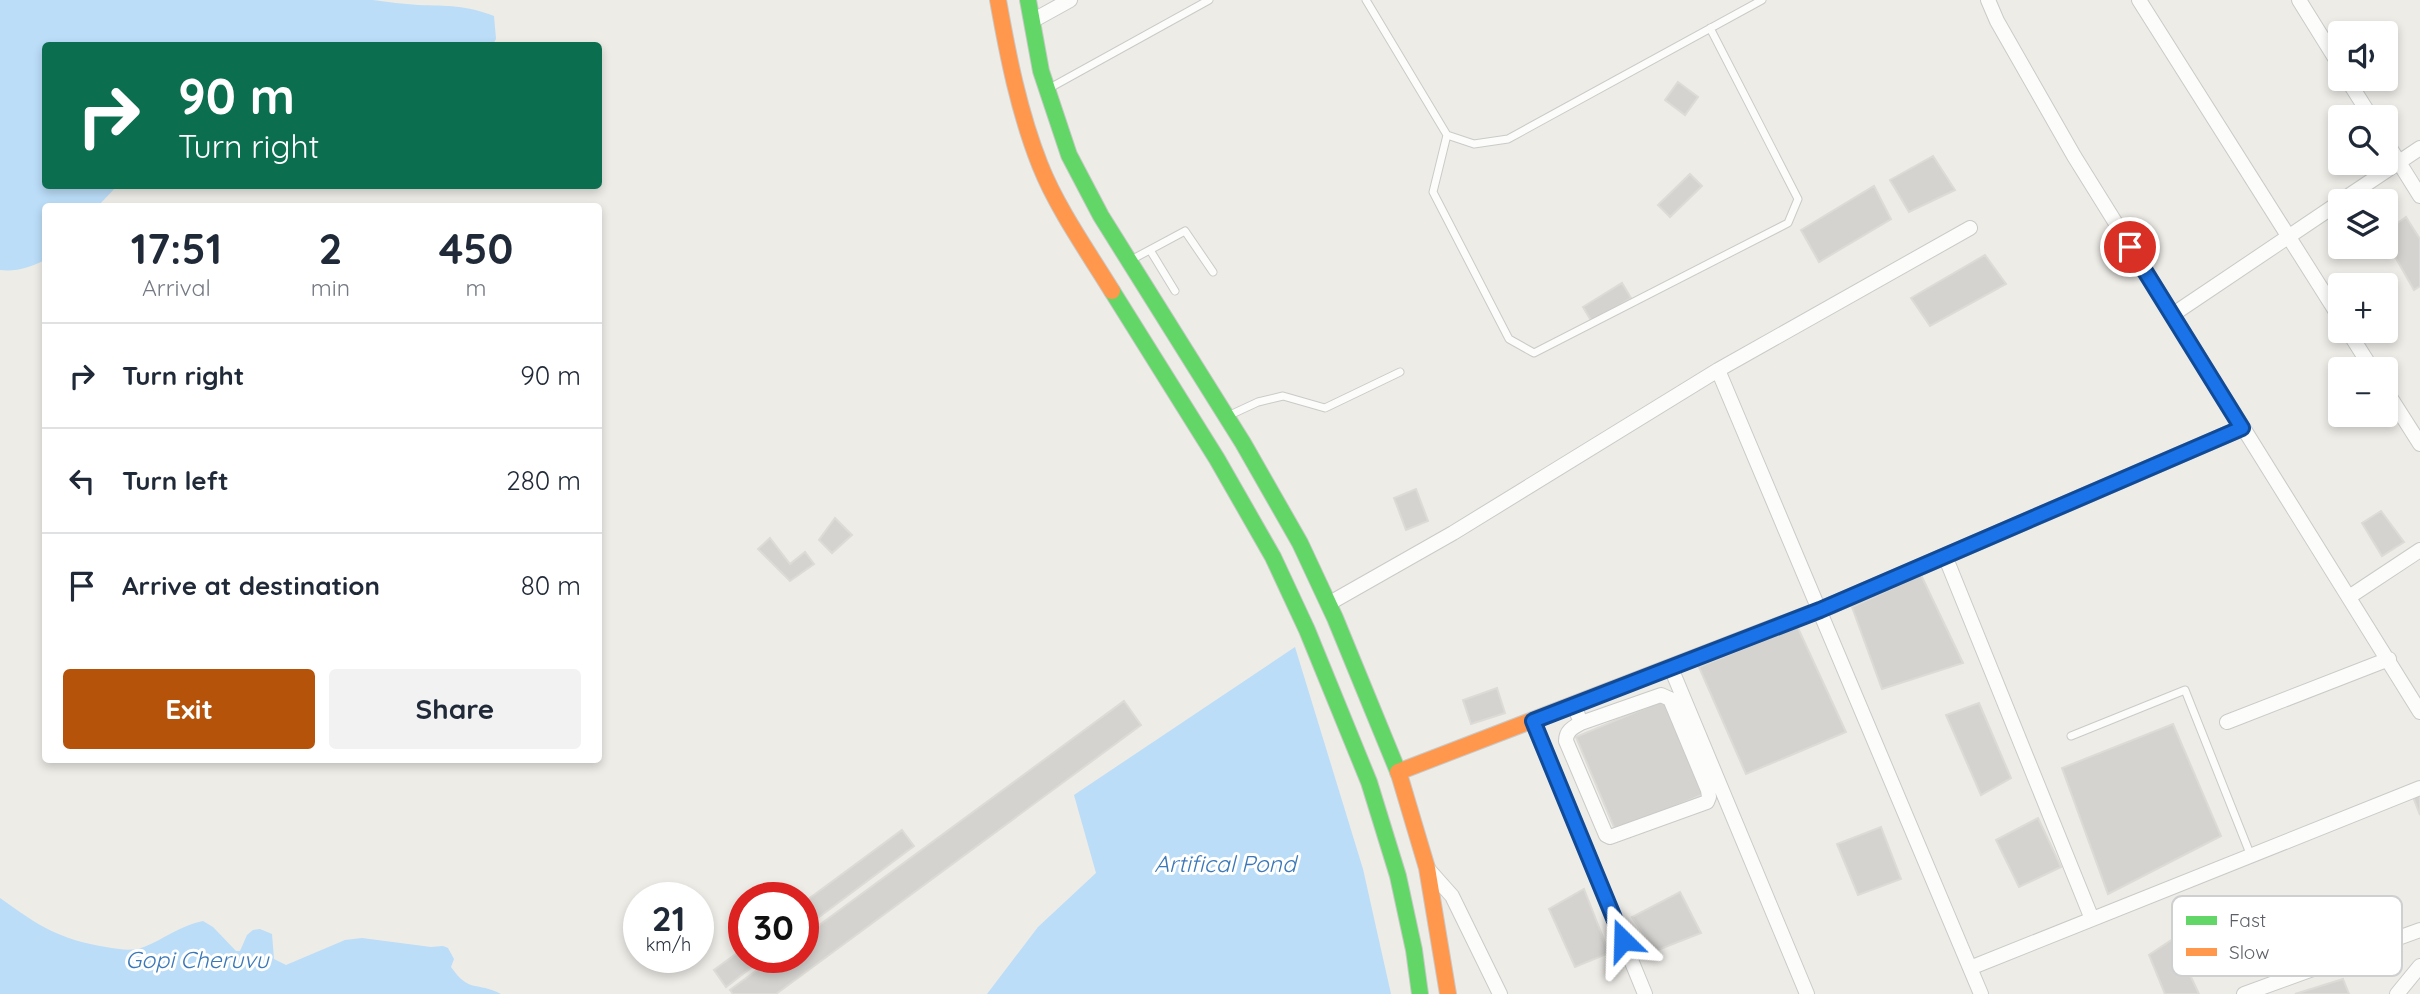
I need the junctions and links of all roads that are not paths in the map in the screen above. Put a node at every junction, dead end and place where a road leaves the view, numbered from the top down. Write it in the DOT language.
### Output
graph roads {
  1 [pos="998,0"];
  2 [pos="1028,0"];
  3 [pos="1070,0"];
  4 [pos="1209,0"];
  5 [pos="1366,0"];
  6 [pos="1762,0"];
  7 [pos="1989,0"];
  8 [pos="2139,0"];
  9 [pos="2298,0"];
  10 [pos="1032,21"];
  11 [pos="1710,28"];
  12 [pos="2328,47"];
  13 [pos="1048,90"];
  14 [pos="1020,104"];
  15 [pos="1447,135"];
  16 [pos="2420,148"];
  17 [pos="2399,162"];
  18 [pos="2359,189"];
  19 [pos="2420,196"];
  20 [pos="2328,210"];
  21 [pos="1970,228"];
  22 [pos="2288,237"];
  23 [pos="1150,250"];
  24 [pos="1129,261"];
  25 [pos="1213,272"];
  26 [pos="1175,291"];
  27 [pos="2328,299"];
  28 [pos="2172,315"];
  29 [pos="1717,370"];
  30 [pos="1401,372"];
  31 [pos="2398,410"];
  32 [pos="1227,417"];
  33 [pos="2242,428"];
  34 [pos="2420,444"];
  35 [pos="2420,550"];
  36 [pos="1945,556"];
  37 [pos="2349,597"];
  38 [pos="1328,604"];
  39 [pos="1820,610"];
  40 [pos="2389,659"];
  41 [pos="1671,668"];
  42 [pos="1631,683"];
  43 [pos="1640,702"];
  44 [pos="1574,705"];
  45 [pos="2420,712"];
  46 [pos="1533,721"];
  47 [pos="2227,722"];
  48 [pos="1581,723"];
  49 [pos="2071,736"];
  50 [pos="1398,772"];
  51 [pos="2420,788"];
  52 [pos="2251,856"];
  53 [pos="1427,868"];
  54 [pos="1398,876"];
  55 [pos="2092,919"];
  56 [pos="2420,930"];
  57 [pos="2402,937"];
  58 [pos="2420,967"];
  59 [pos="1970,968"];
  60 [pos="2297,976"];
  61 [pos="2251,993"];
  62 [pos="1420,994"];
  63 [pos="1448,994"];
  64 [pos="1500,994"];
  65 [pos="1645,994"];
  66 [pos="1807,994"];
  67 [pos="1981,994"];
  68 [pos="2397,994"];
  1 -- 14 [label="street"];
  2 -- 10 [label="street"];
  3 -- 10 [label="street"];
  4 -- 13 [label="lane"];
  5 -- 15 [label="lane"];
  6 -- 11 [label="lane"];
  7 -- 28 [label="street"];
  8 -- 22 [label="street"];
  9 -- 12 [label="street"];
  10 -- 13 [label="street"];
  11 -- 15 [label="lane"];
  11 -- 15 [label="lane"];
  13 -- 14 [label="street"];
  13 -- 24 [label="street"];
  14 -- 54 [label="street"];
  16 -- 17 [label="street"];
  17 -- 18 [label="street"];
  17 -- 19 [label="street"];
  20 -- 22 [label="street"];
  21 -- 29 [label="street"];
  22 -- 27 [label="street"];
  22 -- 28 [label="street"];
  23 -- 24 [label="lane"];
  23 -- 25 [label="lane"];
  23 -- 26 [label="lane"];
  24 -- 32 [label="street"];
  28 -- 33 [label="street"];
  29 -- 38 [label="street"];
  29 -- 39 [label="street"];
  30 -- 32 [label="lane"];
  31 -- 34 [label="street"];
  32 -- 38 [label="street"];
  33 -- 36 [label="street"];
  33 -- 37 [label="street"];
  35 -- 37 [label="street"];
  36 -- 39 [label="street"];
  36 -- 55 [label="street"];
  37 -- 40 [label="street"];
  38 -- 50 [label="street"];
  39 -- 41 [label="street"];
  39 -- 59 [label="street"];
  40 -- 45 [label="street"];
  40 -- 47 [label="street"];
  41 -- 42 [label="street"];
  41 -- 66 [label="street"];
  42 -- 43 [label="street"];
  42 -- 44 [label="street"];
  43 -- 48 [label="street"];
  43 -- 48 [label="street"];
  44 -- 46 [label="street"];
  44 -- 48 [label="street"];
  46 -- 50 [label="street"];
  46 -- 65 [label="street"];
  49 -- 52 [label="lane"];
  50 -- 53 [label="street"];
  51 -- 52 [label="street"];
  52 -- 55 [label="street"];
  53 -- 54 [label="street"];
  53 -- 63 [label="street"];
  53 -- 64 [label="street"];
  54 -- 62 [label="street"];
  55 -- 59 [label="street"];
  56 -- 57 [label="street"];
  58 -- 68 [label="street"];
  59 -- 67 [label="street"];
  60 -- 61 [label="street"];
}
